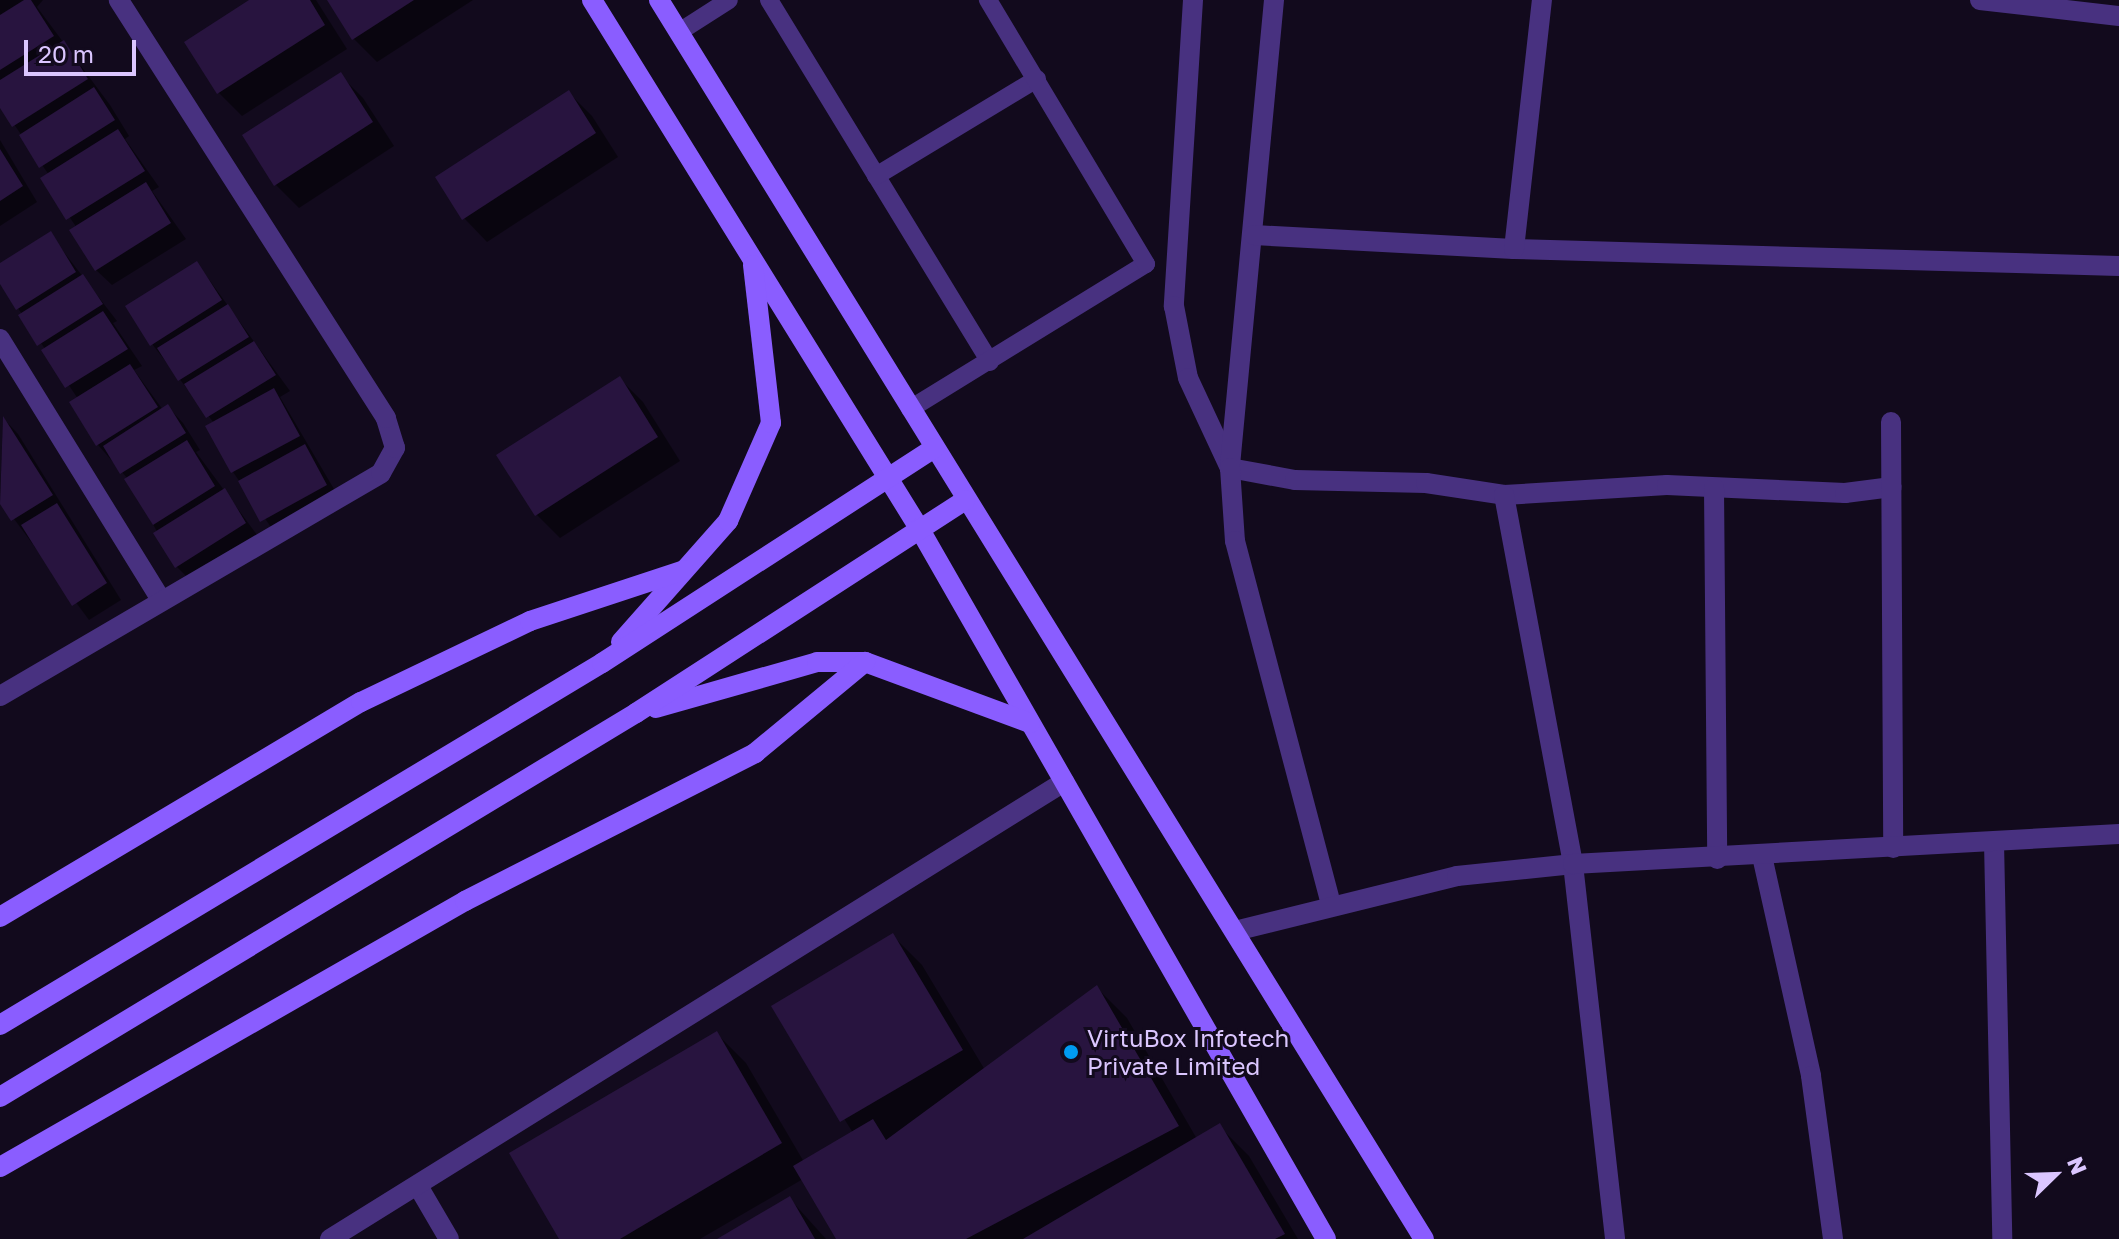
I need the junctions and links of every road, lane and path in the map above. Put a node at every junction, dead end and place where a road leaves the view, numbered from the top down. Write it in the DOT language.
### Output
graph roads {
  1 [pos="119,0"];
  2 [pos="592,0"];
  3 [pos="659,0"];
  4 [pos="729,0"];
  5 [pos="769,0"];
  6 [pos="988,0"];
  7 [pos="1193,0"];
  8 [pos="1274,0"];
  9 [pos="1542,0"];
  10 [pos="1980,0"];
  11 [pos="2119,16"];
  12 [pos="679,32"];
  13 [pos="1037,79"];
  14 [pos="876,176"];
  15 [pos="1254,235"];
  16 [pos="1514,249"];
  17 [pos="752,259"];
  18 [pos="2119,266"];
  19 [pos="3,351"];
  20 [pos="990,362"];
  21 [pos="910,409"];
  22 [pos="1891,422"];
  23 [pos="934,448"];
  24 [pos="1230,468"];
  25 [pos="887,476"];
  26 [pos="1892,487"];
  27 [pos="1714,488"];
  28 [pos="1504,495"];
  29 [pos="965,500"];
  30 [pos="919,528"];
  31 [pos="684,570"];
  32 [pos="161,600"];
  33 [pos="865,662"];
  34 [pos="602,663"];
  35 [pos="0,696"];
  36 [pos="636,713"];
  37 [pos="1030,723"];
  38 [pos="1064,782"];
  39 [pos="2119,834"];
  40 [pos="1994,842"];
  41 [pos="1893,848"];
  42 [pos="1762,856"];
  43 [pos="1717,859"];
  44 [pos="1573,864"];
  45 [pos="1331,905"];
  46 [pos="0,917"];
  47 [pos="1235,931"];
  48 [pos="0,1025"];
  49 [pos="0,1097"];
  50 [pos="0,1167"];
  51 [pos="418,1186"];
  52 [pos="330,1239"];
  53 [pos="449,1239"];
  54 [pos="1326,1239"];
  55 [pos="1424,1239"];
  56 [pos="1615,1239"];
  57 [pos="1833,1239"];
  58 [pos="2002,1239"];
  1 -- 32 [label="street"];
  2 -- 17 [label="street"];
  3 -- 12 [label="street"];
  4 -- 12 [label="lane"];
  5 -- 14 [label="lane"];
  6 -- 13 [label="lane"];
  7 -- 24 [label="street"];
  8 -- 15 [label="street"];
  9 -- 16 [label="street"];
  10 -- 11 [label="street"];
  12 -- 21 [label="street"];
  13 -- 14 [label="lane"];
  13 -- 20 [label="lane"];
  14 -- 20 [label="lane"];
  15 -- 16 [label="street"];
  15 -- 24 [label="street"];
  16 -- 18 [label="street"];
  17 -- 25 [label="street"];
  17 -- 31 [label="street"];
  19 -- 32 [label="street"];
  20 -- 21 [label="lane"];
  21 -- 23 [label="street"];
  22 -- 26 [label="street"];
  23 -- 25 [label="street"];
  23 -- 29 [label="street"];
  24 -- 28 [label="street"];
  24 -- 45 [label="street"];
  25 -- 30 [label="street"];
  25 -- 34 [label="street"];
  26 -- 27 [label="street"];
  26 -- 41 [label="street"];
  27 -- 28 [label="street"];
  27 -- 43 [label="street"];
  28 -- 44 [label="street"];
  29 -- 30 [label="street"];
  29 -- 47 [label="street"];
  30 -- 36 [label="street"];
  30 -- 37 [label="street"];
  31 -- 34 [label="street"];
  31 -- 46 [label="street"];
  32 -- 35 [label="street"];
  33 -- 36 [label="street"];
  33 -- 37 [label="street"];
  33 -- 50 [label="street"];
  34 -- 48 [label="street"];
  36 -- 49 [label="street"];
  37 -- 38 [label="street"];
  38 -- 51 [label="street"];
  38 -- 54 [label="street"];
  39 -- 40 [label="street"];
  40 -- 41 [label="street"];
  40 -- 58 [label="street"];
  41 -- 42 [label="street"];
  42 -- 43 [label="street"];
  42 -- 57 [label="street"];
  43 -- 44 [label="street"];
  44 -- 45 [label="street"];
  44 -- 56 [label="street"];
  45 -- 47 [label="street"];
  47 -- 55 [label="street"];
  51 -- 52 [label="street"];
  51 -- 53 [label="street"];
}
